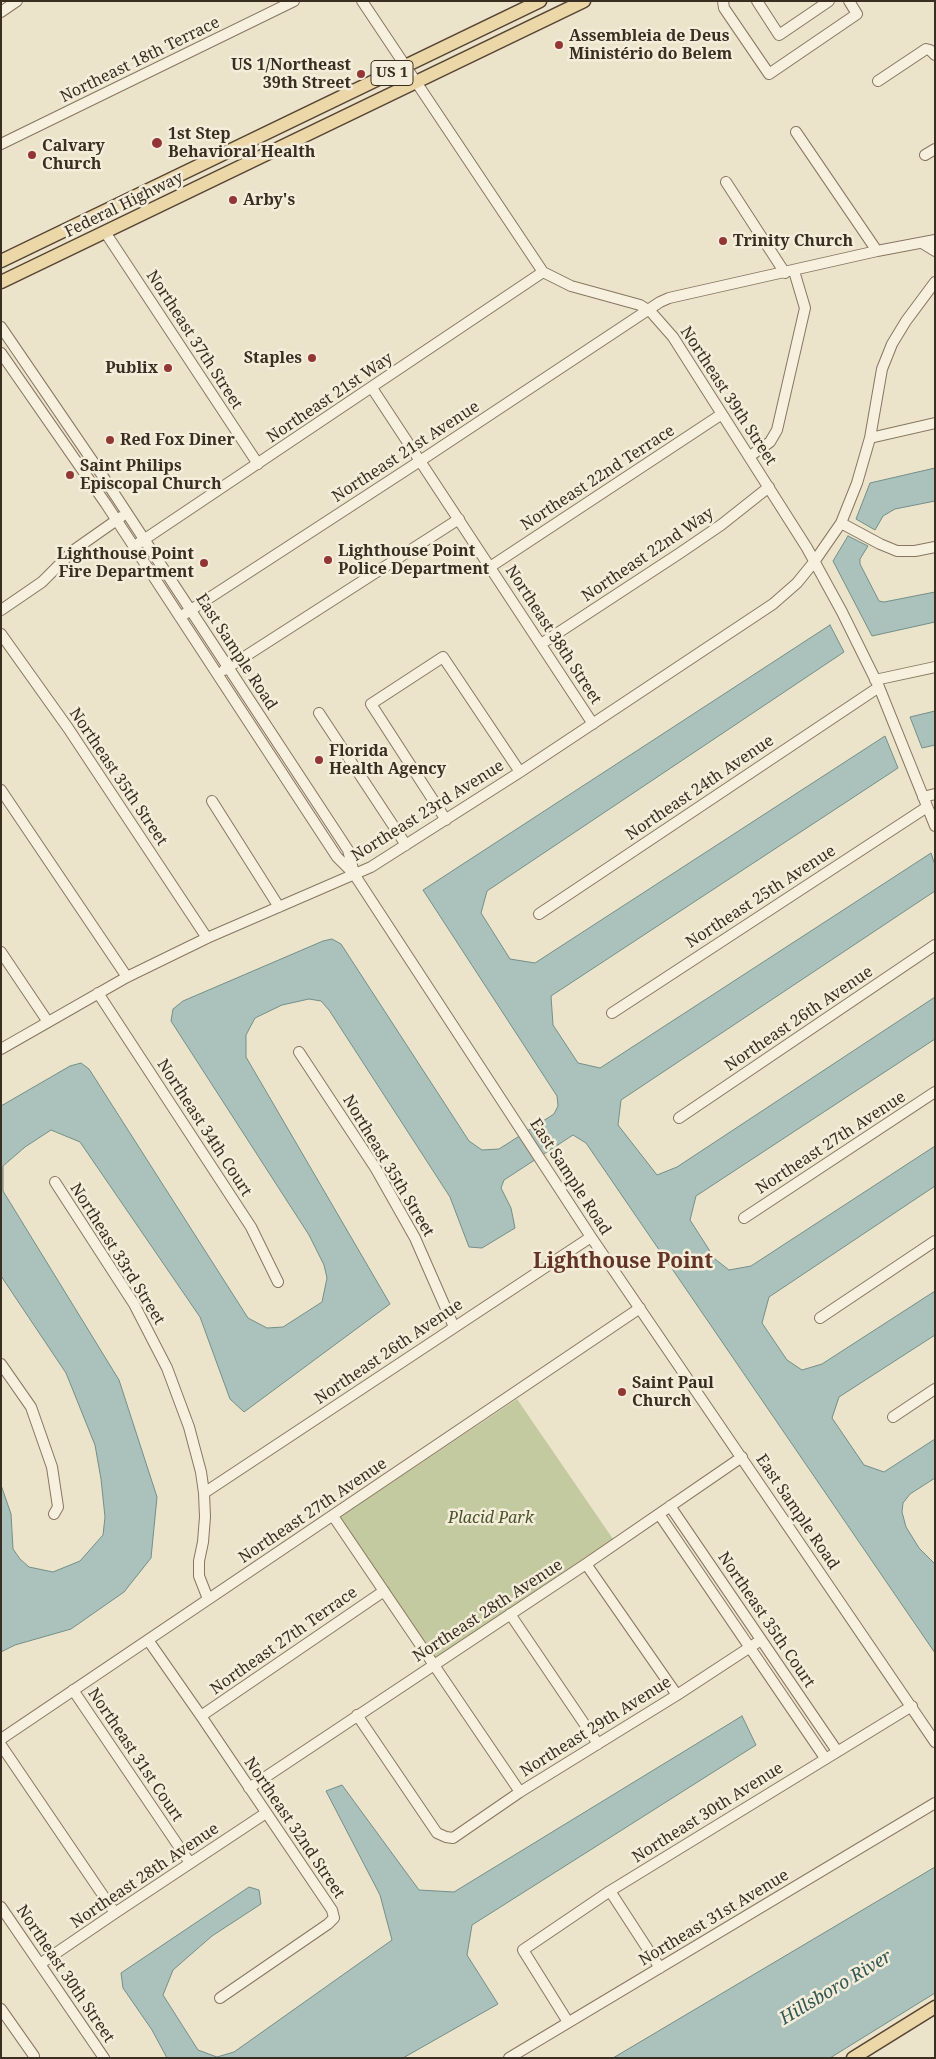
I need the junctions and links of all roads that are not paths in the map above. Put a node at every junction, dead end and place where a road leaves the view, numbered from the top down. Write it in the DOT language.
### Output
graph roads {
  1 [pos="17,1"];
  2 [pos="362,1"];
  3 [pos="540,1"];
  4 [pos="584,1"];
  5 [pos="723,1"];
  6 [pos="757,1"];
  7 [pos="829,1"];
  8 [pos="848,1"];
  9 [pos="292,2"];
  10 [pos="1,12"];
  11 [pos="931,52"];
  12 [pos="405,67"];
  13 [pos="878,81"];
  14 [pos="415,83"];
  15 [pos="796,132"];
  16 [pos="1,144"];
  17 [pos="935,149"];
  18 [pos="925,155"];
  19 [pos="200,166"];
  20 [pos="726,182"];
  21 [pos="161,184"];
  22 [pos="177,198"];
  23 [pos="147,212"];
  24 [pos="105,232"];
  25 [pos="935,240"];
  26 [pos="922,243"];
  27 [pos="877,251"];
  28 [pos="935,251"];
  29 [pos="1,261"];
  30 [pos="543,272"];
  31 [pos="790,272"];
  32 [pos="1,282"];
  33 [pos="935,282"];
  34 [pos="648,310"];
  35 [pos="1,327"];
  36 [pos="1,352"];
  37 [pos="372,388"];
  38 [pos="722,414"];
  39 [pos="935,423"];
  40 [pos="870,438"];
  41 [pos="750,456"];
  42 [pos="420,461"];
  43 [pos="258,464"];
  44 [pos="84,471"];
  45 [pos="100,472"];
  46 [pos="769,487"];
  47 [pos="127,513"];
  48 [pos="458,519"];
  49 [pos="116,520"];
  50 [pos="845,525"];
  51 [pos="144,539"];
  52 [pos="133,546"];
  53 [pos="935,547"];
  54 [pos="814,562"];
  55 [pos="490,567"];
  56 [pos="1,610"];
  57 [pos="191,610"];
  58 [pos="180,617"];
  59 [pos="1,634"];
  60 [pos="541,644"];
  61 [pos="935,667"];
  62 [pos="229,669"];
  63 [pos="216,673"];
  64 [pos="877,684"];
  65 [pos="319,713"];
  66 [pos="593,724"];
  67 [pos="520,772"];
  68 [pos="1,790"];
  69 [pos="935,794"];
  70 [pos="212,801"];
  71 [pos="925,802"];
  72 [pos="317,803"];
  73 [pos="306,810"];
  74 [pos="446,820"];
  75 [pos="935,826"];
  76 [pos="406,845"];
  77 [pos="354,874"];
  78 [pos="279,907"];
  79 [pos="538,914"];
  80 [pos="207,938"];
  81 [pos="935,945"];
  82 [pos="1,952"];
  83 [pos="127,977"];
  84 [pos="98,994"];
  85 [pos="612,1013"];
  86 [pos="48,1022"];
  87 [pos="1,1049"];
  88 [pos="299,1052"];
  89 [pos="935,1092"];
  90 [pos="679,1118"];
  91 [pos="55,1182"];
  92 [pos="744,1218"];
  93 [pos="591,1237"];
  94 [pos="935,1241"];
  95 [pos="278,1282"];
  96 [pos="640,1308"];
  97 [pos="820,1318"];
  98 [pos="454,1327"];
  99 [pos="1,1364"];
  100 [pos="935,1389"];
  101 [pos="893,1417"];
  102 [pos="742,1457"];
  103 [pos="204,1493"];
  104 [pos="670,1506"];
  105 [pos="54,1514"];
  106 [pos="659,1514"];
  107 [pos="333,1516"];
  108 [pos="586,1564"];
  109 [pos="384,1591"];
  110 [pos="208,1599"];
  111 [pos="510,1614"];
  112 [pos="148,1640"];
  113 [pos="762,1640"];
  114 [pos="750,1647"];
  115 [pos="433,1664"];
  116 [pos="73,1690"];
  117 [pos="678,1695"];
  118 [pos="912,1706"];
  119 [pos="357,1715"];
  120 [pos="202,1716"];
  121 [pos="1,1739"];
  122 [pos="935,1742"];
  123 [pos="598,1744"];
  124 [pos="1,1745"];
  125 [pos="837,1751"];
  126 [pos="826,1758"];
  127 [pos="249,1788"];
  128 [pos="520,1792"];
  129 [pos="935,1803"];
  130 [pos="266,1813"];
  131 [pos="190,1863"];
  132 [pos="610,1891"];
  133 [pos="1,1907"];
  134 [pos="115,1913"];
  135 [pos="40,1964"];
  136 [pos="660,1968"];
  137 [pos="220,1998"];
  138 [pos="935,2007"];
  139 [pos="1,2009"];
  140 [pos="568,2022"];
  141 [pos="34,2056"];
  142 [pos="104,2058"];
  143 [pos="509,2058"];
  144 [pos="853,2058"];
  1 -- 10 [label="street"];
  2 -- 12 [label="street, Northeast 39th Street"];
  3 -- 12 [label="main road, Federal Highway / US 1"];
  4 -- 14 [label="main road, Federal Highway / US 1"];
  5 -- 8 [label="street"];
  6 -- 7 [label="street"];
  9 -- 16 [label="street, Northeast 18th Terrace"];
  11 -- 13 [label="street"];
  12 -- 14 [label="street, Northeast 39th Street"];
  12 -- 19 [label="main road, Federal Highway / US 1"];
  14 -- 22 [label="main road, Federal Highway / US 1"];
  14 -- 30 [label="street, Northeast 39th Street"];
  15 -- 27 [label="street"];
  17 -- 18 [label="street"];
  19 -- 21 [label="main road, Federal Highway / US 1"];
  19 -- 22 [label="main road"];
  20 -- 31 [label="street"];
  21 -- 23 [label="main road"];
  21 -- 29 [label="main road, Federal Highway / US 1"];
  22 -- 23 [label="main road, Federal Highway / US 1"];
  23 -- 24 [label="main road, Federal Highway / US 1"];
  24 -- 32 [label="main road, Federal Highway / US 1"];
  24 -- 43 [label="street, Northeast 37th Street"];
  25 -- 26 [label="street, Northeast 21st Avenue"];
  26 -- 27 [label="street, Northeast 21st Avenue"];
  26 -- 28 [label="street"];
  27 -- 31 [label="street, Northeast 21st Avenue"];
  30 -- 34 [label="street, Northeast 39th Street"];
  30 -- 37 [label="street, Northeast 21st Way"];
  31 -- 34 [label="street, Northeast 21st Avenue"];
  31 -- 41 [label="street"];
  33 -- 40 [label="street, Northeast 23rd Avenue"];
  34 -- 38 [label="street, Northeast 39th Street"];
  34 -- 42 [label="street, Northeast 21st Avenue"];
  35 -- 45 [label="street, East Sample Road"];
  36 -- 44 [label="street, East Sample Road"];
  37 -- 42 [label="street, Northeast 38th Street"];
  37 -- 43 [label="street, Northeast 21st Way"];
  38 -- 41 [label="street, Northeast 39th Street"];
  38 -- 55 [label="street, Northeast 22nd Terrace"];
  39 -- 40 [label="street"];
  40 -- 50 [label="street, Northeast 23rd Avenue"];
  41 -- 46 [label="street, Northeast 39th Street"];
  42 -- 48 [label="street, Northeast 38th Street"];
  42 -- 57 [label="street, Northeast 21st Avenue"];
  43 -- 51 [label="street, Northeast 21st Way"];
  44 -- 45 [label="street"];
  44 -- 49 [label="street, East Sample Road"];
  45 -- 47 [label="street, East Sample Road"];
  46 -- 54 [label="street, Northeast 39th Street"];
  46 -- 60 [label="street, Northeast 22nd Way"];
  47 -- 49 [label="street"];
  47 -- 51 [label="street, East Sample Road"];
  48 -- 55 [label="street, Northeast 38th Street"];
  48 -- 62 [label="street"];
  49 -- 52 [label="street, East Sample Road"];
  49 -- 56 [label="street"];
  50 -- 53 [label="street"];
  50 -- 54 [label="street, Northeast 23rd Avenue"];
  51 -- 52 [label="street, Northeast 21st Way"];
  51 -- 57 [label="street, East Sample Road"];
  52 -- 58 [label="street, East Sample Road"];
  54 -- 64 [label="street, Northeast 39th Street"];
  54 -- 66 [label="street, Northeast 23rd Avenue"];
  55 -- 60 [label="street, Northeast 38th Street"];
  57 -- 58 [label="street, Northeast 21st Avenue"];
  57 -- 62 [label="street, East Sample Road"];
  58 -- 63 [label="street, East Sample Road"];
  59 -- 80 [label="street, Northeast 35th Street"];
  60 -- 66 [label="street, Northeast 38th Street"];
  61 -- 64 [label="street, Northeast 24th Avenue"];
  62 -- 63 [label="street"];
  62 -- 72 [label="street, East Sample Road"];
  63 -- 73 [label="street, East Sample Road"];
  64 -- 71 [label="street, Northeast 39th Street"];
  64 -- 79 [label="street, Northeast 24th Avenue"];
  65 -- 76 [label="street"];
  66 -- 67 [label="street, Northeast 23rd Avenue"];
  67 -- 74 [label="street, Northeast 23rd Avenue"];
  67 -- 74 [label="street"];
  68 -- 83 [label="street"];
  69 -- 71 [label="street, Northeast 25th Avenue"];
  70 -- 78 [label="street"];
  71 -- 75 [label="street, Northeast 39th Street"];
  71 -- 85 [label="street, Northeast 25th Avenue"];
  72 -- 73 [label="street"];
  72 -- 77 [label="street, East Sample Road"];
  73 -- 77 [label="street, East Sample Road"];
  74 -- 76 [label="street, Northeast 23rd Avenue"];
  76 -- 77 [label="street, Northeast 23rd Avenue"];
  77 -- 78 [label="street, Northeast 23rd Avenue"];
  77 -- 93 [label="street, East Sample Road"];
  78 -- 80 [label="street, Northeast 23rd Avenue"];
  80 -- 83 [label="street, Northeast 23rd Avenue"];
  81 -- 90 [label="street, Northeast 26th Avenue"];
  82 -- 86 [label="street"];
  83 -- 84 [label="street, Northeast 23rd Avenue"];
  84 -- 86 [label="street, Northeast 23rd Avenue"];
  84 -- 95 [label="street, Northeast 34th Court"];
  86 -- 87 [label="street, Northeast 23rd Avenue"];
  88 -- 98 [label="street, Northeast 35th Street"];
  89 -- 92 [label="street, Northeast 27th Avenue"];
  91 -- 103 [label="street, Northeast 33rd Street"];
  93 -- 96 [label="street, East Sample Road"];
  93 -- 98 [label="street, Northeast 26th Avenue"];
  94 -- 97 [label="street"];
  96 -- 102 [label="street, East Sample Road"];
  96 -- 107 [label="street, Northeast 27th Avenue"];
  98 -- 103 [label="street, Northeast 26th Avenue"];
  99 -- 105 [label="street"];
  100 -- 101 [label="street"];
  102 -- 104 [label="street, Northeast 28th Avenue"];
  102 -- 118 [label="street, East Sample Road"];
  103 -- 110 [label="street, Northeast 33rd Street"];
  104 -- 106 [label="street, Northeast 28th Avenue"];
  104 -- 113 [label="street, Northeast 35th Court"];
  106 -- 108 [label="street, Northeast 28th Avenue"];
  106 -- 114 [label="street, Northeast 35th Court"];
  107 -- 109 [label="street"];
  107 -- 110 [label="street, Northeast 27th Avenue"];
  108 -- 111 [label="street, Northeast 28th Avenue"];
  108 -- 117 [label="street"];
  109 -- 115 [label="street"];
  109 -- 120 [label="street, Northeast 27th Terrace"];
  110 -- 112 [label="street, Northeast 27th Avenue"];
  111 -- 115 [label="street, Northeast 28th Avenue"];
  111 -- 123 [label="street"];
  112 -- 116 [label="street, Northeast 27th Avenue"];
  112 -- 120 [label="street, Northeast 32nd Street"];
  113 -- 114 [label="street, Northeast 29th Avenue"];
  113 -- 125 [label="street, Northeast 35th Court"];
  114 -- 117 [label="street, Northeast 29th Avenue"];
  114 -- 126 [label="street, Northeast 35th Court"];
  115 -- 119 [label="street, Northeast 28th Avenue"];
  115 -- 128 [label="street"];
  116 -- 121 [label="street, Northeast 27th Avenue"];
  116 -- 131 [label="street, Northeast 31st Court"];
  117 -- 123 [label="street, Northeast 29th Avenue"];
  118 -- 122 [label="street, East Sample Road"];
  118 -- 125 [label="street, Northeast 30th Avenue"];
  119 -- 127 [label="street, Northeast 28th Avenue"];
  119 -- 128 [label="street, Northeast 29th Avenue"];
  120 -- 127 [label="street, Northeast 32nd Street"];
  123 -- 128 [label="street, Northeast 29th Avenue"];
  124 -- 134 [label="street"];
  125 -- 126 [label="street, Northeast 30th Avenue"];
  126 -- 132 [label="street, Northeast 30th Avenue"];
  127 -- 130 [label="street, Northeast 32nd Street"];
  129 -- 136 [label="street, Northeast 31st Avenue"];
  130 -- 131 [label="street, Northeast 28th Avenue"];
  130 -- 137 [label="street, Northeast 32nd Street"];
  131 -- 134 [label="street, Northeast 28th Avenue"];
  132 -- 136 [label="street"];
  132 -- 140 [label="street, Northeast 30th Avenue"];
  133 -- 135 [label="street, Northeast 30th Street"];
  134 -- 135 [label="street, Northeast 28th Avenue"];
  135 -- 142 [label="street, Northeast 30th Street"];
  136 -- 140 [label="street, Northeast 31st Avenue"];
  138 -- 144 [label="main road"];
  139 -- 141 [label="street"];
  140 -- 143 [label="street, Northeast 31st Avenue"];
}
